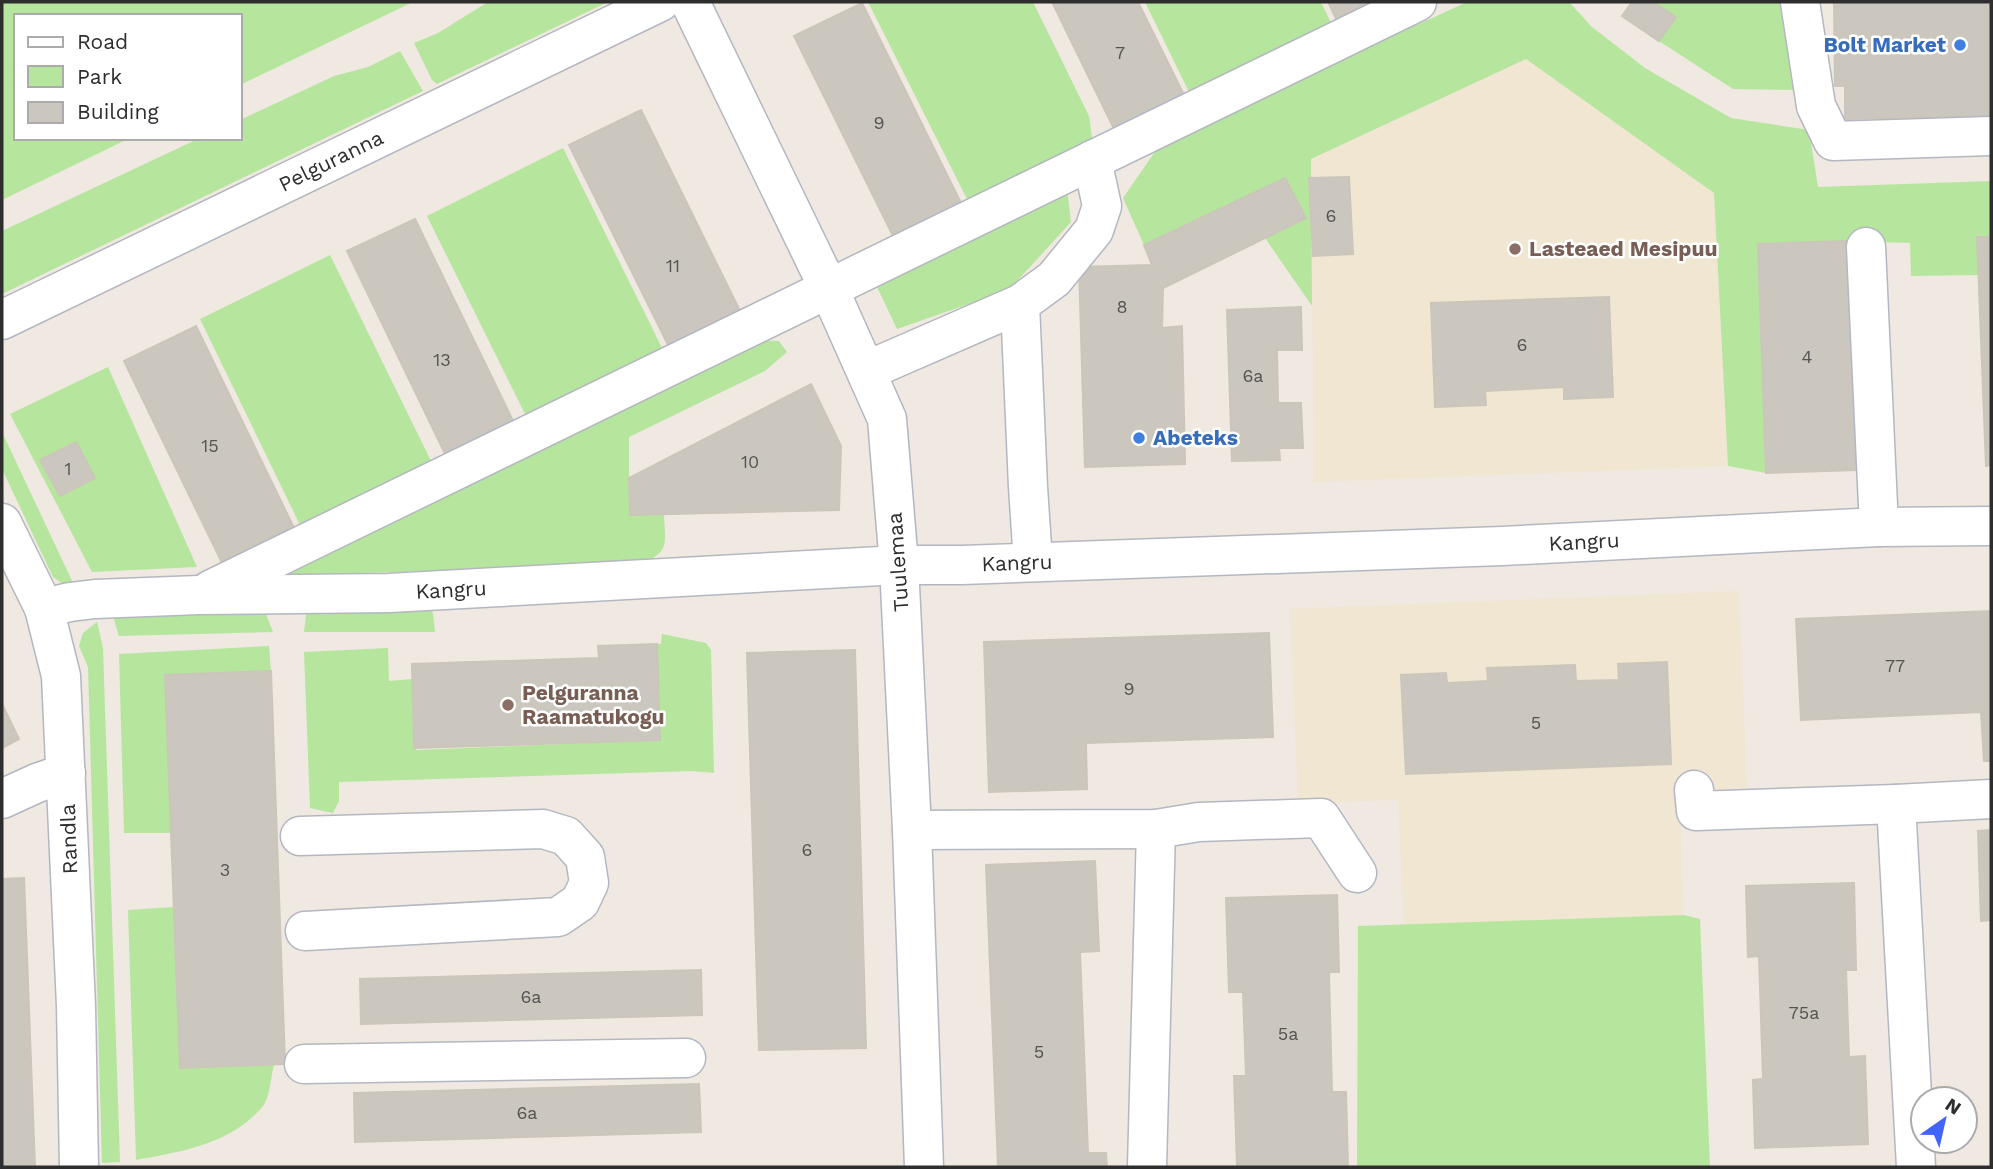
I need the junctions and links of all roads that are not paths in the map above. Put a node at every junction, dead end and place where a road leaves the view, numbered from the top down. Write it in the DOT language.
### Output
graph roads {
  1 [pos="660,2"];
  2 [pos="690,2"];
  3 [pos="1417,2"];
  4 [pos="1800,2"];
  5 [pos="1991,136"];
  6 [pos="1092,160"];
  7 [pos="1866,247"];
  8 [pos="829,289"];
  9 [pos="1020,304"];
  10 [pos="2,320"];
  11 [pos="866,371"];
  12 [pos="2,523"];
  13 [pos="1991,526"];
  14 [pos="1879,527"];
  15 [pos="1033,562"];
  16 [pos="899,565"];
  17 [pos="199,595"];
  18 [pos="44,608"];
  19 [pos="66,774"];
  20 [pos="1694,790"];
  21 [pos="2,799"];
  22 [pos="1991,799"];
  23 [pos="1896,804"];
  24 [pos="1156,829"];
  25 [pos="912,830"];
  26 [pos="300,836"];
  27 [pos="1357,873"];
  28 [pos="305,931"];
  29 [pos="686,1058"];
  30 [pos="304,1064"];
  31 [pos="79,1167"];
  32 [pos="924,1167"];
  33 [pos="1147,1167"];
  34 [pos="1916,1167"];
  1 -- 10 [label="street, Pelguranna"];
  2 -- 8 [label="street, Tuulemaa"];
  3 -- 6 [label="street"];
  4 -- 5 [label="street"];
  6 -- 8 [label="street"];
  6 -- 9 [label="street"];
  7 -- 14 [label="street"];
  8 -- 11 [label="street, Tuulemaa"];
  8 -- 17 [label="street"];
  9 -- 11 [label="street"];
  9 -- 15 [label="street"];
  11 -- 16 [label="street, Tuulemaa"];
  12 -- 18 [label="street, Randla"];
  13 -- 14 [label="street, Kangru"];
  14 -- 15 [label="street, Kangru"];
  15 -- 16 [label="street, Kangru"];
  16 -- 17 [label="street, Kangru"];
  16 -- 25 [label="street, Tuulemaa"];
  17 -- 18 [label="street, Kangru"];
  18 -- 19 [label="street, Randla"];
  19 -- 21 [label="street"];
  19 -- 31 [label="street, Randla"];
  20 -- 23 [label="street"];
  22 -- 23 [label="street"];
  23 -- 34 [label="street"];
  24 -- 25 [label="street"];
  24 -- 27 [label="street"];
  24 -- 33 [label="street"];
  25 -- 32 [label="street, Tuulemaa"];
  26 -- 28 [label="street"];
  29 -- 30 [label="street"];
}
